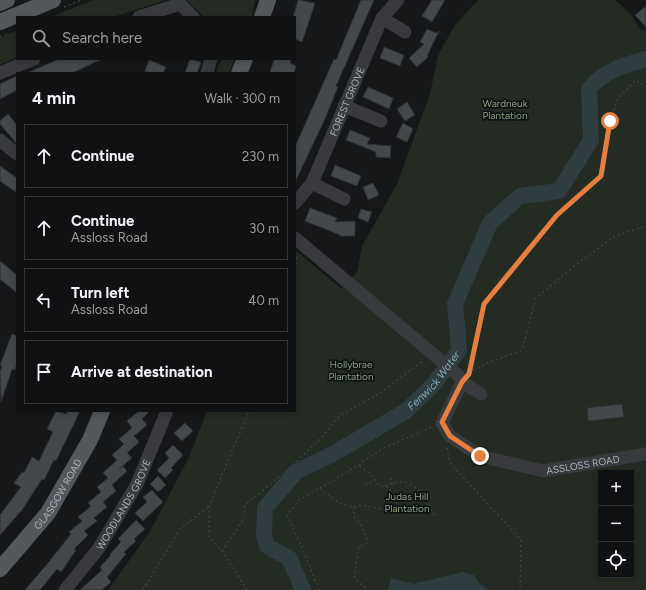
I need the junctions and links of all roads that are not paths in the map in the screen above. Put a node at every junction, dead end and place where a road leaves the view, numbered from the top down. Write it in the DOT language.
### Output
graph roads {
  1 [pos="7,0"];
  2 [pos="53,0"];
  3 [pos="268,0"];
  4 [pos="398,0"];
  5 [pos="0,3"];
  6 [pos="142,16"];
  7 [pos="192,16"];
  8 [pos="262,16"];
  9 [pos="382,18"];
  10 [pos="0,22"];
  11 [pos="404,32"];
  12 [pos="32,60"];
  13 [pos="211,60"];
  14 [pos="245,60"];
  15 [pos="207,72"];
  16 [pos="239,72"];
  17 [pos="0,73"];
  18 [pos="344,106"];
  19 [pos="381,121"];
  20 [pos="0,140"];
  21 [pos="16,153"];
  22 [pos="312,183"];
  23 [pos="344,199"];
  24 [pos="296,202"];
  25 [pos="297,240"];
  26 [pos="460,379"];
  27 [pos="481,394"];
  28 [pos="102,412"];
  29 [pos="167,412"];
  30 [pos="646,454"];
  31 [pos="0,569"];
  32 [pos="66,590"];
  1 -- 5 [label="main road"];
  2 -- 10 [label="main road"];
  3 -- 8 [label="main road"];
  4 -- 9 [label="street, FOREST GROVE"];
  6 -- 7 [label="street"];
  9 -- 11 [label="street"];
  9 -- 18 [label="street, FOREST GROVE"];
  12 -- 17 [label="street"];
  13 -- 15 [label="street"];
  14 -- 16 [label="main road"];
  18 -- 19 [label="street"];
  18 -- 22 [label="street, FOREST GROVE"];
  20 -- 21 [label="street"];
  22 -- 23 [label="street"];
  22 -- 24 [label="street, FOREST GROVE"];
  25 -- 26 [label="street"];
  26 -- 27 [label="street"];
  26 -- 30 [label="street, ASSLOSS ROAD"];
  28 -- 31 [label="main road, GLASGOW ROAD"];
  29 -- 32 [label="street, WOODLANDS GROVE"];
}
